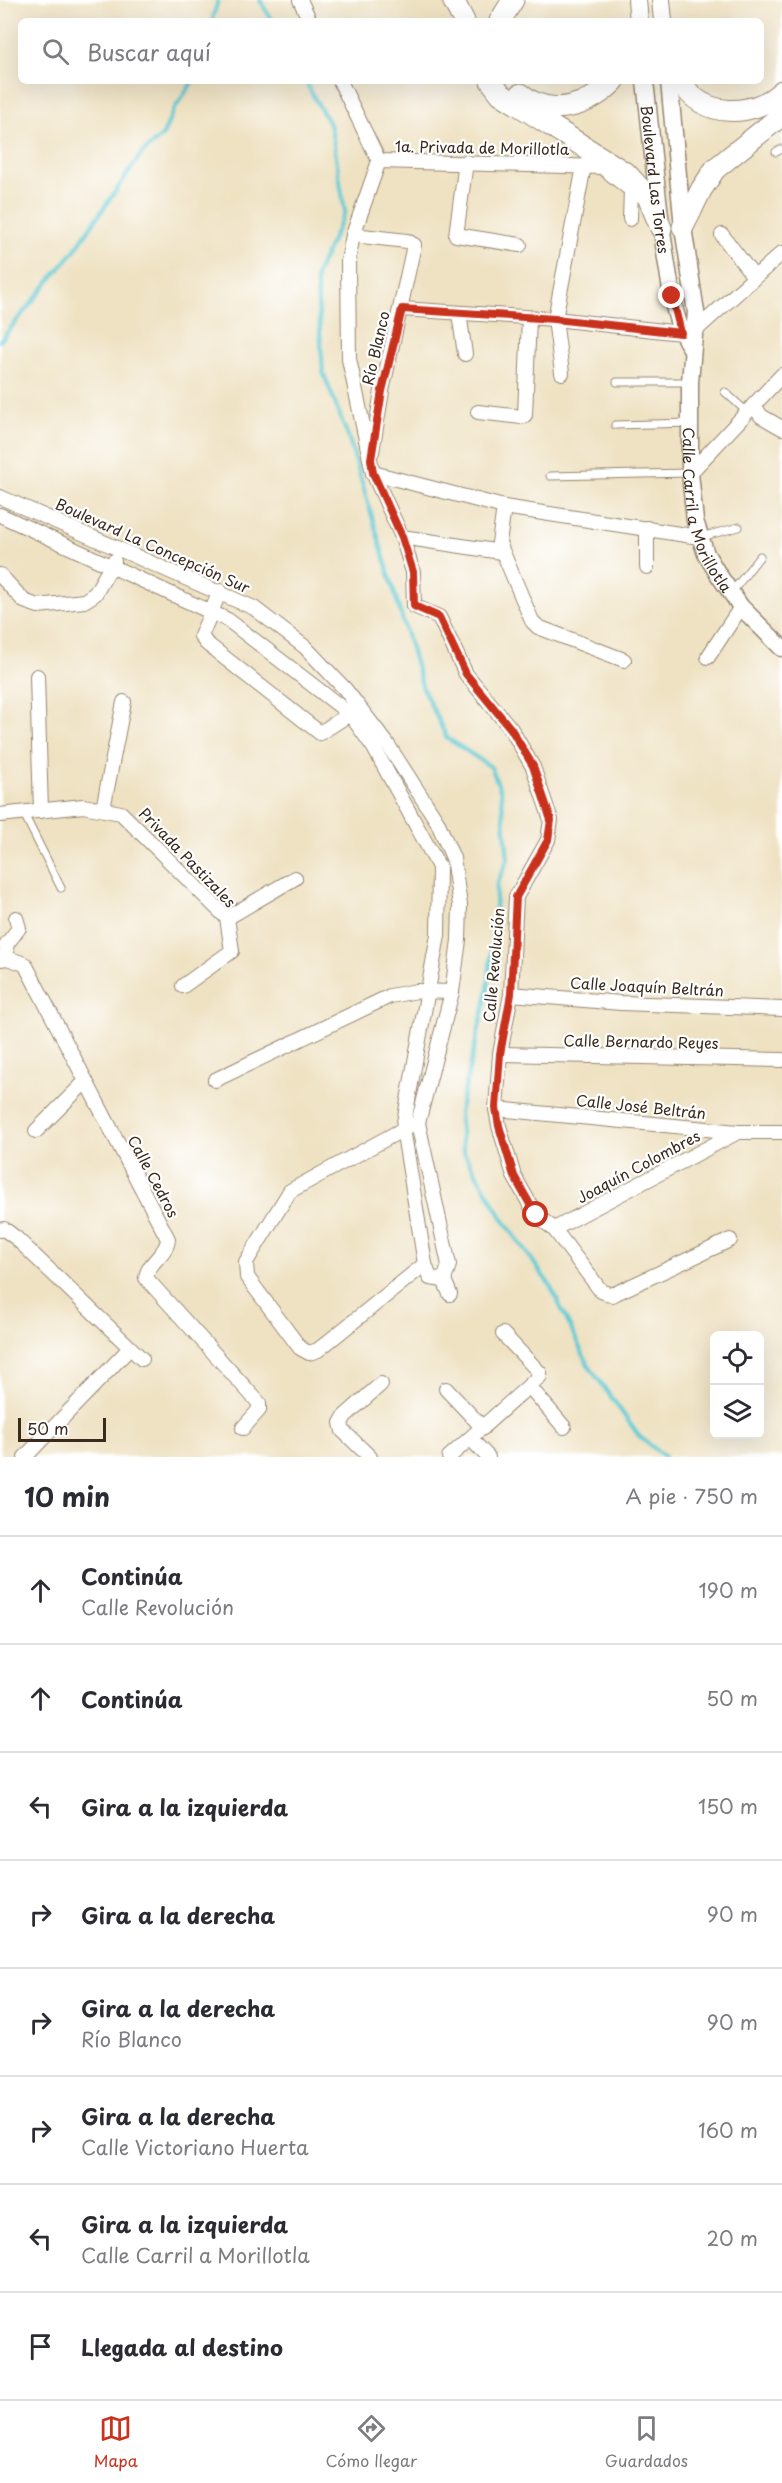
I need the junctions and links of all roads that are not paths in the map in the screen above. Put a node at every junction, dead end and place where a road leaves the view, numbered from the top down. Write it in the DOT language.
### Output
graph roads {
  1 [pos="300,0"];
  2 [pos="453,0"];
  3 [pos="513,0"];
  4 [pos="637,0"];
  5 [pos="661,0"];
  6 [pos="309,18"];
  7 [pos="462,18"];
  8 [pos="502,18"];
  9 [pos="639,18"];
  10 [pos="663,18"];
  11 [pos="341,84"];
  12 [pos="494,84"];
  13 [pos="511,84"];
  14 [pos="610,84"];
  15 [pos="645,84"];
  16 [pos="669,84"];
  17 [pos="684,84"];
  18 [pos="782,91"];
  19 [pos="782,115"];
  20 [pos="379,161"];
  21 [pos="466,162"];
  22 [pos="584,166"];
  23 [pos="630,219"];
  24 [pos="683,227"];
  25 [pos="661,228"];
  26 [pos="353,235"];
  27 [pos="722,235"];
  28 [pos="520,245"];
  29 [pos="782,253"];
  30 [pos="754,277"];
  31 [pos="402,309"];
  32 [pos="696,312"];
  33 [pos="459,314"];
  34 [pos="529,318"];
  35 [pos="555,319"];
  36 [pos="689,331"];
  37 [pos="465,354"];
  38 [pos="562,373"];
  39 [pos="782,375"];
  40 [pos="617,382"];
  41 [pos="690,382"];
  42 [pos="354,386"];
  43 [pos="382,391"];
  44 [pos="724,392"];
  45 [pos="751,409"];
  46 [pos="478,412"];
  47 [pos="691,423"];
  48 [pos="615,425"];
  49 [pos="782,428"];
  50 [pos="371,459"];
  51 [pos="373,473"];
  52 [pos="690,473"];
  53 [pos="550,476"];
  54 [pos="0,497"];
  55 [pos="504,507"];
  56 [pos="0,515"];
  57 [pos="739,527"];
  58 [pos="647,528"];
  59 [pos="402,537"];
  60 [pos="699,537"];
  61 [pos="120,548"];
  62 [pos="501,552"];
  63 [pos="760,556"];
  64 [pos="110,567"];
  65 [pos="646,567"];
  66 [pos="0,575"];
  67 [pos="220,591"];
  68 [pos="736,600"];
  69 [pos="211,611"];
  70 [pos="782,648"];
  71 [pos="708,657"];
  72 [pos="624,660"];
  73 [pos="37,676"];
  74 [pos="124,702"];
  75 [pos="355,710"];
  76 [pos="103,809"];
  77 [pos="41,810"];
  78 [pos="23,812"];
  79 [pos="0,815"];
  80 [pos="295,878"];
  81 [pos="61,888"];
  82 [pos="16,918"];
  83 [pos="226,918"];
  84 [pos="3,958"];
  85 [pos="183,986"];
  86 [pos="430,990"];
  87 [pos="452,992"];
  88 [pos="511,994"];
  89 [pos="782,1009"];
  90 [pos="500,1054"];
  91 [pos="782,1060"];
  92 [pos="216,1080"];
  93 [pos="86,1081"];
  94 [pos="496,1108"];
  95 [pos="418,1123"];
  96 [pos="403,1128"];
  97 [pos="36,1131"];
  98 [pos="738,1132"];
  99 [pos="782,1132"];
  100 [pos="2,1229"];
  101 [pos="554,1229"];
  102 [pos="730,1240"];
  103 [pos="425,1264"];
  104 [pos="444,1280"];
  105 [pos="450,1294"];
  106 [pos="503,1334"];
  107 [pos="129,1349"];
  108 [pos="142,1359"];
  109 [pos="381,1384"];
  110 [pos="529,1386"];
  111 [pos="446,1389"];
  112 [pos="564,1427"];
  113 [pos="243,1428"];
  114 [pos="483,1428"];
  115 [pos="471,1439"];
  116 [pos="25,1457"];
  117 [pos="370,1457"];
  118 [pos="449,1457"];
  119 [pos="488,1457"];
  1 -- 6 [label="street"];
  2 -- 7 [label="main road"];
  3 -- 8 [label="main road"];
  4 -- 9 [label="main road"];
  5 -- 10 [label="main road"];
  11 -- 20 [label="street"];
  12 -- 25 [label="main road"];
  13 -- 14 [label="main road"];
  15 -- 25 [label="street, Boulevard Las Torres"];
  16 -- 24 [label="street, Boulevard Las Torres"];
  17 -- 18 [label="main road"];
  19 -- 24 [label="main road"];
  20 -- 21 [label="street, 1a. Privada de Morillotla"];
  20 -- 26 [label="street"];
  21 -- 22 [label="street, 1a. Privada de Morillotla"];
  21 -- 28 [label="street"];
  22 -- 23 [label="street, 1a. Privada de Morillotla"];
  22 -- 35 [label="street"];
  24 -- 32 [label="street, Boulevard Las Torres"];
  25 -- 36 [label="street, Boulevard Las Torres"];
  26 -- 31 [label="street, Río Blanco"];
  26 -- 42 [label="street"];
  27 -- 30 [label="street"];
  29 -- 30 [label="street"];
  30 -- 36 [label="street"];
  31 -- 33 [label="street"];
  31 -- 43 [label="street, Río Blanco"];
  32 -- 36 [label="street, Calle Carril a Morillotla"];
  33 -- 34 [label="street"];
  33 -- 37 [label="street"];
  34 -- 35 [label="street"];
  34 -- 46 [label="street"];
  35 -- 36 [label="street"];
  35 -- 38 [label="street"];
  36 -- 41 [label="street, Calle Carril a Morillotla"];
  39 -- 45 [label="street"];
  40 -- 41 [label="lane"];
  41 -- 47 [label="street, Calle Carril a Morillotla"];
  42 -- 43 [label="street"];
  42 -- 50 [label="street"];
  43 -- 50 [label="street, Río Blanco"];
  44 -- 45 [label="lane"];
  45 -- 49 [label="street"];
  45 -- 52 [label="street"];
  47 -- 48 [label="lane"];
  47 -- 52 [label="street, Calle Carril a Morillotla"];
  50 -- 51 [label="street"];
  51 -- 55 [label="street"];
  51 -- 59 [label="street"];
  52 -- 53 [label="lane"];
  52 -- 60 [label="street, Calle Carril a Morillotla"];
  54 -- 61 [label="street, Boulevard La Concepción Sur"];
  55 -- 58 [label="street"];
  55 -- 62 [label="street"];
  56 -- 64 [label="street, Boulevard La Concepción Sur"];
  57 -- 60 [label="lane"];
  58 -- 60 [label="street"];
  58 -- 65 [label="street"];
  59 -- 62 [label="street"];
  59 -- 88 [label="street, Calle Revolución"];
  60 -- 68 [label="street, Calle Carril a Morillotla"];
  61 -- 64 [label="street"];
  61 -- 67 [label="street, Boulevard La Concepción Sur"];
  62 -- 72 [label="street"];
  63 -- 68 [label="lane"];
  64 -- 66 [label="street"];
  64 -- 69 [label="street, Boulevard La Concepción Sur"];
  67 -- 69 [label="street"];
  67 -- 75 [label="street, Boulevard La Concepción Sur"];
  68 -- 70 [label="street, Calle Carril a Morillotla"];
  68 -- 71 [label="street"];
  69 -- 75 [label="street, Boulevard La Concepción Sur"];
  69 -- 75 [label="street"];
  73 -- 77 [label="street"];
  74 -- 76 [label="street"];
  75 -- 86 [label="street, Boulevard La Concepción Sur"];
  75 -- 87 [label="street, Boulevard La Concepción Sur"];
  76 -- 77 [label="street, Privada Pastizales"];
  76 -- 83 [label="street, Privada Pastizales"];
  77 -- 78 [label="street, Privada Pastizales"];
  78 -- 79 [label="street, Privada Pastizales"];
  78 -- 81 [label="lane"];
  80 -- 83 [label="street"];
  82 -- 84 [label="street"];
  83 -- 85 [label="street, Privada Pastizales"];
  84 -- 93 [label="street, Calle Cedros"];
  86 -- 87 [label="street"];
  86 -- 92 [label="street"];
  86 -- 96 [label="street, Boulevard La Concepción Sur"];
  87 -- 95 [label="street, Boulevard La Concepción Sur"];
  88 -- 89 [label="street, Calle Joaquín Beltrán"];
  88 -- 90 [label="street, Calle Revolución"];
  90 -- 91 [label="street, Calle Bernardo Reyes"];
  90 -- 94 [label="street, Calle Revolución"];
  93 -- 97 [label="street"];
  93 -- 113 [label="street, Calle Cedros"];
  94 -- 98 [label="street, Calle José Beltrán"];
  94 -- 101 [label="street, Calle Revolución"];
  95 -- 96 [label="street"];
  95 -- 104 [label="street, Boulevard La Concepción Sur"];
  96 -- 103 [label="street, Boulevard La Concepción Sur"];
  96 -- 103 [label="street"];
  98 -- 99 [label="street, Calle José Beltrán"];
  98 -- 101 [label="street, Joaquín Colombres"];
  100 -- 107 [label="street"];
  101 -- 102 [label="street, Calle Revolución"];
  103 -- 104 [label="street"];
  104 -- 105 [label="street"];
  106 -- 110 [label="street"];
  107 -- 108 [label="street"];
  107 -- 116 [label="street"];
  109 -- 117 [label="street"];
  110 -- 112 [label="street"];
  110 -- 114 [label="street"];
  111 -- 114 [label="street"];
  114 -- 115 [label="street"];
  115 -- 118 [label="street"];
  115 -- 119 [label="street"];
}
